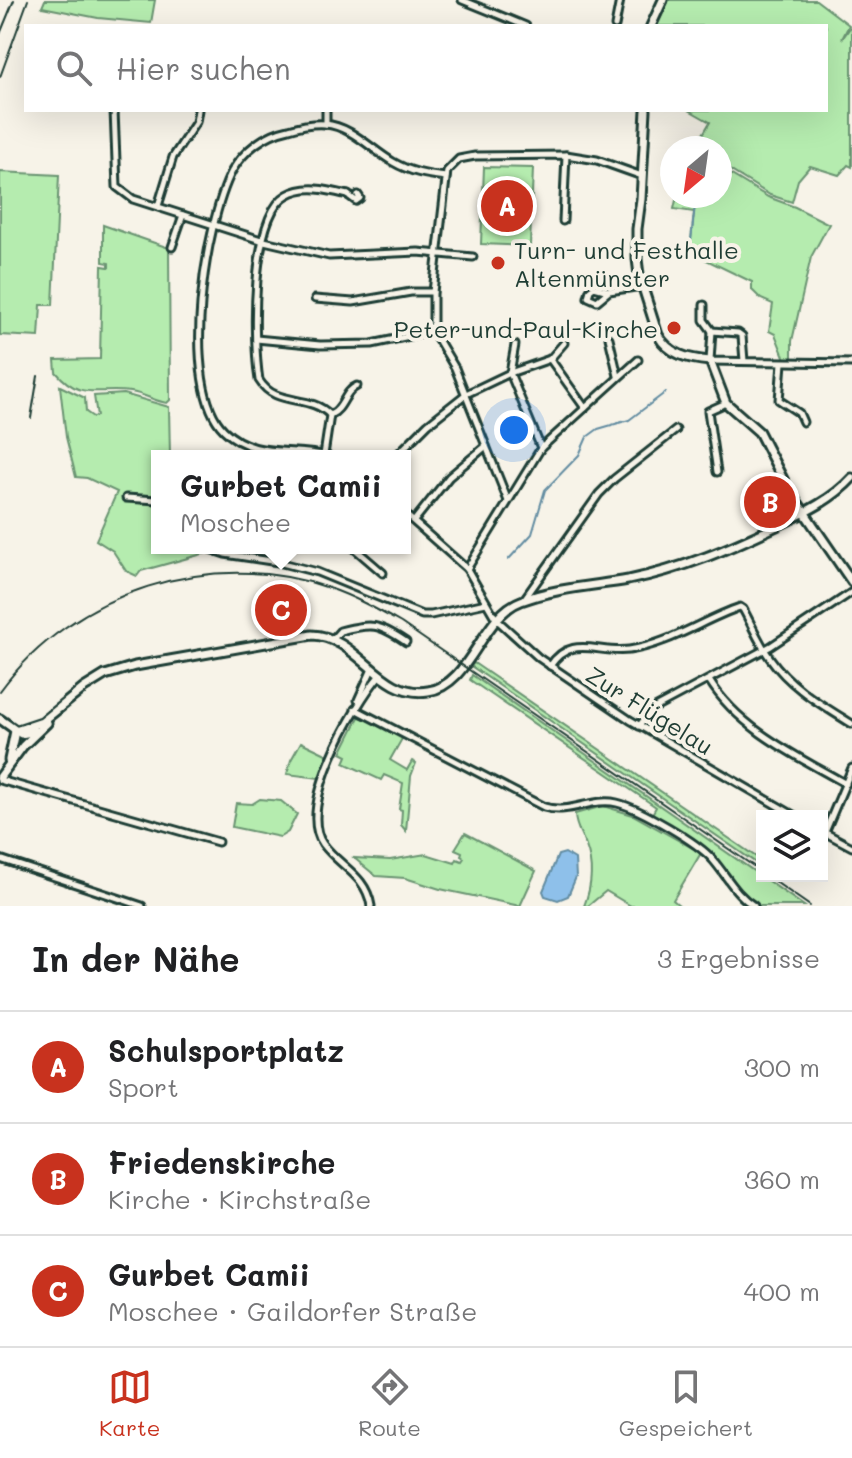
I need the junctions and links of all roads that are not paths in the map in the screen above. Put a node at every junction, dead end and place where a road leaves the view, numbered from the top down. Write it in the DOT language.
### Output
graph roads {
  1 [pos="462,0"];
  2 [pos="620,0"];
  3 [pos="663,0"];
  4 [pos="521,24"];
  5 [pos="615,24"];
  6 [pos="652,24"];
  7 [pos="114,112"];
  8 [pos="198,112"];
  9 [pos="326,112"];
  10 [pos="644,112"];
  11 [pos="326,124"];
  12 [pos="566,155"];
  13 [pos="642,176"];
  14 [pos="446,177"];
  15 [pos="348,195"];
  16 [pos="158,206"];
  17 [pos="183,215"];
  18 [pos="563,221"];
  19 [pos="214,225"];
  20 [pos="264,241"];
  21 [pos="172,247"];
  22 [pos="437,255"];
  23 [pos="473,257"];
  24 [pos="642,286"];
  25 [pos="609,291"];
  26 [pos="433,292"];
  27 [pos="315,299"];
  28 [pos="704,305"];
  29 [pos="433,331"];
  30 [pos="712,331"];
  31 [pos="609,338"];
  32 [pos="256,339"];
  33 [pos="564,343"];
  34 [pos="515,345"];
  35 [pos="550,359"];
  36 [pos="638,360"];
  37 [pos="710,361"];
  38 [pos="744,361"];
  39 [pos="782,363"];
  40 [pos="852,363"];
  41 [pos="510,373"];
  42 [pos="618,376"];
  43 [pos="357,386"];
  44 [pos="466,394"];
  45 [pos="726,403"];
  46 [pos="585,408"];
  47 [pos="330,415"];
  48 [pos="803,422"];
  49 [pos="676,430"];
  50 [pos="486,446"];
  51 [pos="541,448"];
  52 [pos="261,450"];
  53 [pos="326,450"];
  54 [pos="402,450"];
  55 [pos="717,472"];
  56 [pos="852,478"];
  57 [pos="126,498"];
  58 [pos="151,500"];
  59 [pos="508,501"];
  60 [pos="803,513"];
  61 [pos="411,519"];
  62 [pos="414,521"];
  63 [pos="225,554"];
  64 [pos="361,554"];
  65 [pos="467,569"];
  66 [pos="383,573"];
  67 [pos="851,577"];
  68 [pos="852,592"];
  69 [pos="524,599"];
  70 [pos="486,603"];
  71 [pos="496,619"];
  72 [pos="332,640"];
  73 [pos="406,642"];
  74 [pos="764,650"];
  75 [pos="550,666"];
  76 [pos="372,669"];
  77 [pos="380,675"];
  78 [pos="709,680"];
  79 [pos="77,694"];
  80 [pos="355,709"];
  81 [pos="0,719"];
  82 [pos="852,724"];
  83 [pos="639,726"];
  84 [pos="41,728"];
  85 [pos="15,731"];
  86 [pos="15,755"];
  87 [pos="8,763"];
  88 [pos="852,768"];
  89 [pos="0,778"];
  90 [pos="846,784"];
  91 [pos="785,810"];
  92 [pos="828,823"];
  93 [pos="828,834"];
  94 [pos="218,842"];
  95 [pos="852,847"];
  96 [pos="0,859"];
  97 [pos="142,906"];
  98 [pos="371,906"];
  99 [pos="754,906"];
  1 -- 4 [label="street"];
  2 -- 5 [label="street"];
  3 -- 6 [label="main road"];
  7 -- 16 [label="street"];
  8 -- 16 [label="street"];
  9 -- 11 [label="street"];
  10 -- 13 [label="main road"];
  11 -- 14 [label="street"];
  11 -- 19 [label="street"];
  12 -- 13 [label="street"];
  12 -- 14 [label="street"];
  12 -- 18 [label="street"];
  13 -- 24 [label="main road"];
  14 -- 22 [label="street"];
  15 -- 20 [label="street"];
  16 -- 17 [label="street"];
  17 -- 19 [label="street"];
  17 -- 21 [label="street"];
  19 -- 20 [label="street"];
  19 -- 52 [label="street"];
  20 -- 22 [label="street"];
  20 -- 32 [label="street"];
  22 -- 23 [label="street"];
  22 -- 26 [label="street"];
  24 -- 25 [label="street"];
  24 -- 37 [label="main road"];
  26 -- 27 [label="street"];
  26 -- 29 [label="street"];
  28 -- 30 [label="street"];
  29 -- 32 [label="street"];
  29 -- 44 [label="street"];
  30 -- 37 [label="street"];
  30 -- 38 [label="street"];
  31 -- 42 [label="street"];
  32 -- 47 [label="street"];
  33 -- 35 [label="street"];
  34 -- 41 [label="street"];
  35 -- 41 [label="street"];
  35 -- 46 [label="street"];
  36 -- 42 [label="street"];
  37 -- 38 [label="street"];
  37 -- 45 [label="main road"];
  38 -- 39 [label="street"];
  39 -- 40 [label="street"];
  39 -- 48 [label="street"];
  41 -- 44 [label="street"];
  41 -- 51 [label="street"];
  42 -- 46 [label="street"];
  43 -- 47 [label="street"];
  44 -- 50 [label="street"];
  44 -- 54 [label="street"];
  45 -- 55 [label="street"];
  45 -- 60 [label="main road"];
  46 -- 51 [label="street"];
  47 -- 53 [label="street"];
  49 -- 69 [label="street"];
  50 -- 59 [label="street"];
  50 -- 62 [label="street"];
  51 -- 59 [label="street"];
  56 -- 60 [label="main road"];
  57 -- 58 [label="street"];
  59 -- 65 [label="street"];
  60 -- 67 [label="main road"];
  60 -- 69 [label="main road"];
  61 -- 62 [label="street, Zur Flügelau"];
  62 -- 65 [label="street, Zur Flügelau"];
  63 -- 70 [label="street"];
  64 -- 66 [label="street"];
  65 -- 70 [label="street, Zur Flügelau"];
  68 -- 74 [label="street"];
  69 -- 71 [label="main road"];
  70 -- 71 [label="street, Zur Flügelau"];
  71 -- 75 [label="street, Zur Flügelau"];
  71 -- 77 [label="main road"];
  72 -- 73 [label="street"];
  72 -- 76 [label="main road"];
  72 -- 79 [label="main road"];
  74 -- 75 [label="street"];
  74 -- 78 [label="street"];
  74 -- 82 [label="street"];
  75 -- 83 [label="street, Zur Flügelau"];
  76 -- 77 [label="main road"];
  76 -- 80 [label="street"];
  77 -- 80 [label="street"];
  78 -- 83 [label="street"];
  78 -- 90 [label="street"];
  79 -- 84 [label="main road"];
  79 -- 85 [label="main road"];
  80 -- 98 [label="street"];
  80 -- 99 [label="street"];
  81 -- 85 [label="main road"];
  83 -- 91 [label="street, Zur Flügelau"];
  84 -- 85 [label="main road"];
  84 -- 86 [label="main road"];
  85 -- 86 [label="main road"];
  85 -- 87 [label="main road"];
  86 -- 87 [label="main road"];
  87 -- 89 [label="main road"];
  88 -- 90 [label="street"];
  89 -- 94 [label="street"];
  90 -- 92 [label="street"];
  93 -- 95 [label="street"];
  96 -- 97 [label="street"];
}
